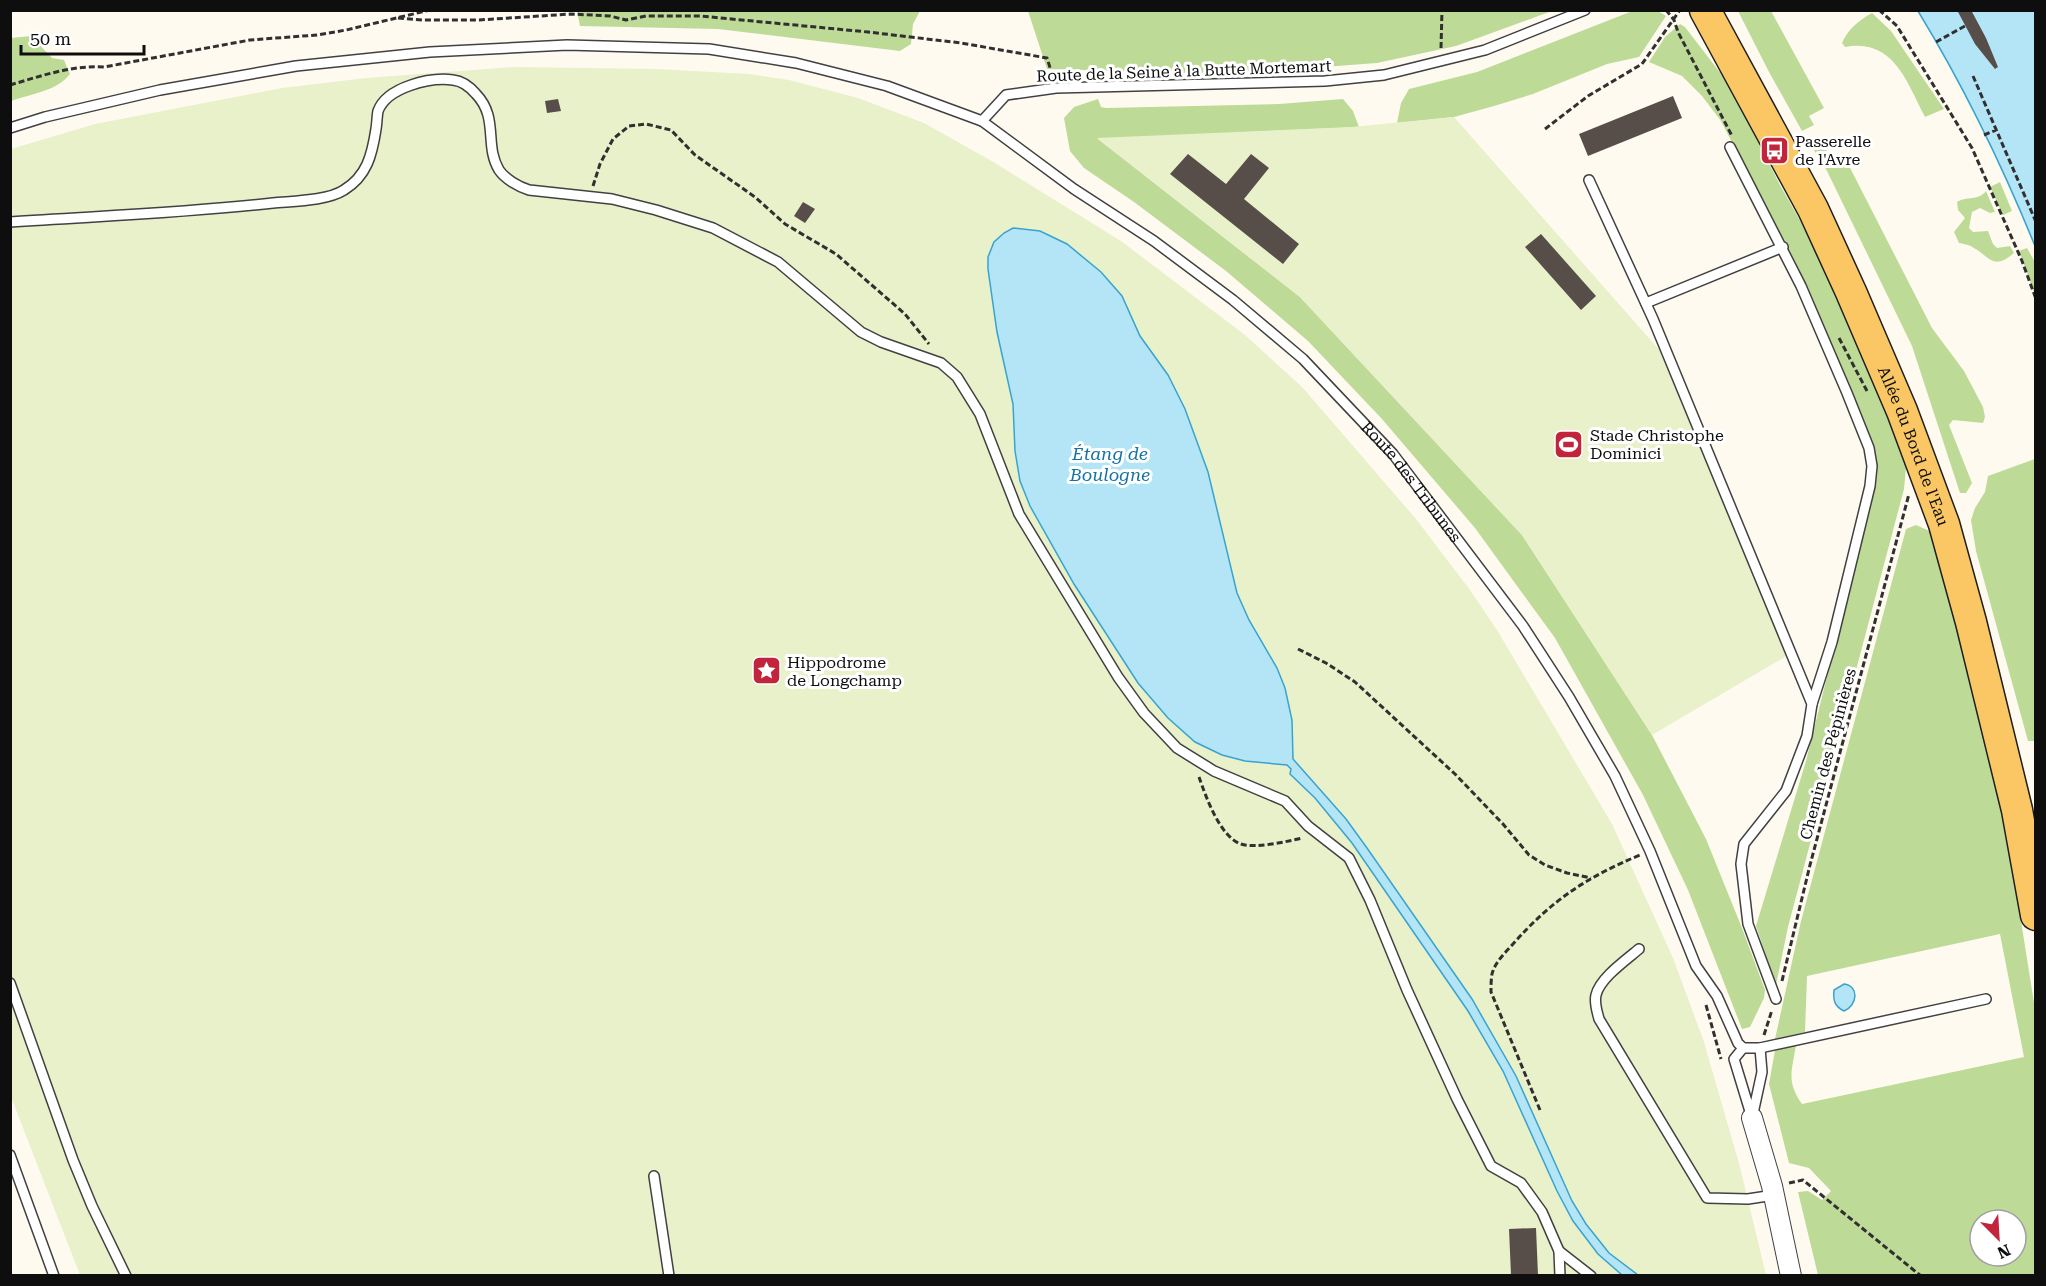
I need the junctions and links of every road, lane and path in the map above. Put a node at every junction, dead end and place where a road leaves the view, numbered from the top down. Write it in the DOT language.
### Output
graph roads {
  1 [pos="430,10"];
  2 [pos="1442,10"];
  3 [pos="1586,10"];
  4 [pos="1680,10"];
  5 [pos="1705,10"];
  6 [pos="1879,10"];
  7 [pos="398,18"];
  8 [pos="1965,26"];
  9 [pos="1936,42"];
  10 [pos="1441,62"];
  11 [pos="1973,76"];
  12 [pos="10,85"];
  13 [pos="1056,88"];
  14 [pos="982,121"];
  15 [pos="10,128"];
  16 [pos="1545,129"];
  17 [pos="1996,130"];
  18 [pos="1984,135"];
  19 [pos="1730,147"];
  20 [pos="1589,180"];
  21 [pos="590,197"];
  22 [pos="10,222"];
  23 [pos="2036,222"];
  24 [pos="1783,247"];
  25 [pos="2036,299"];
  26 [pos="1646,303"];
  27 [pos="942,363"];
  28 [pos="1923,468"];
  29 [pos="1298,649"];
  30 [pos="1812,704"];
  31 [pos="1193,758"];
  32 [pos="1319,835"];
  33 [pos="1650,851"];
  34 [pos="1591,878"];
  35 [pos="2035,912"];
  36 [pos="1639,949"];
  37 [pos="1696,966"];
  38 [pos="10,983"];
  39 [pos="1776,999"];
  40 [pos="1986,999"];
  41 [pos="1743,1048"];
  42 [pos="1760,1048"];
  43 [pos="1722,1061"];
  44 [pos="1540,1110"];
  45 [pos="1747,1121"];
  46 [pos="10,1155"];
  47 [pos="654,1176"];
  48 [pos="1773,1191"];
  49 [pos="1559,1251"];
  50 [pos="54,1275"];
  51 [pos="126,1275"];
  52 [pos="669,1275"];
  53 [pos="1560,1275"];
  54 [pos="1591,1275"];
  55 [pos="1791,1275"];
  56 [pos="1921,1275"];
  1 -- 7 [label="path"];
  2 -- 10 [label="path"];
  3 -- 10 [label="lane, Route de la Seine à la Butte Mortemart"];
  4 -- 16 [label="path"];
  5 -- 28 [label="main road, Allée du Bord de l'Eau"];
  6 -- 25 [label="path"];
  7 -- 12 [label="path"];
  7 -- 13 [label="path"];
  8 -- 9 [label="path"];
  10 -- 13 [label="lane, Route de la Seine à la Butte Mortemart"];
  11 -- 17 [label="path"];
  13 -- 14 [label="lane, Route de la Seine à la Butte Mortemart"];
  14 -- 15 [label="lane"];
  14 -- 33 [label="lane, Route des Tribunes"];
  17 -- 18 [label="path"];
  17 -- 23 [label="path"];
  19 -- 24 [label="lane"];
  20 -- 26 [label="lane"];
  21 -- 22 [label="lane"];
  21 -- 27 [label="lane"];
  21 -- 27 [label="path"];
  24 -- 26 [label="lane"];
  24 -- 30 [label="lane"];
  26 -- 30 [label="lane"];
  27 -- 31 [label="lane"];
  28 -- 35 [label="main road, Allée du Bord de l'Eau"];
  28 -- 39 [label="path, Chemin des Pépinières"];
  29 -- 34 [label="path"];
  30 -- 39 [label="lane"];
  31 -- 32 [label="lane"];
  31 -- 32 [label="path"];
  32 -- 49 [label="lane"];
  33 -- 34 [label="path"];
  33 -- 37 [label="lane, Route des Tribunes"];
  34 -- 44 [label="path"];
  36 -- 48 [label="lane"];
  37 -- 41 [label="lane, Route des Tribunes"];
  37 -- 43 [label="path"];
  38 -- 51 [label="lane"];
  39 -- 42 [label="path, Chemin des Pépinières"];
  40 -- 42 [label="lane"];
  41 -- 42 [label="lane"];
  41 -- 45 [label="lane"];
  42 -- 45 [label="lane"];
  45 -- 48 [label="street"];
  46 -- 50 [label="lane"];
  47 -- 52 [label="lane"];
  48 -- 55 [label="street"];
  48 -- 56 [label="path"];
  49 -- 53 [label="lane"];
  49 -- 54 [label="lane"];
}
